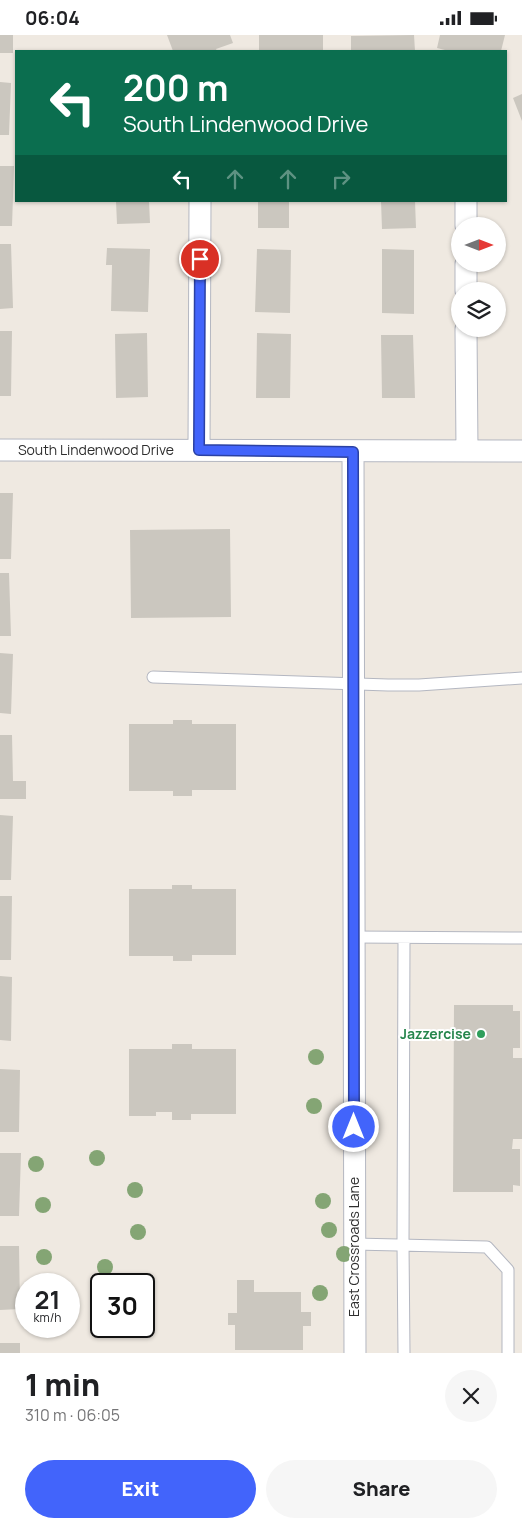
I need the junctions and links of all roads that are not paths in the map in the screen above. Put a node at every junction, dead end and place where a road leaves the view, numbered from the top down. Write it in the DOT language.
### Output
graph roads {
  1 [pos="200,202"];
  2 [pos="466,202"];
  3 [pos="466,217"];
  4 [pos="466,337"];
  5 [pos="0,450"];
  6 [pos="199,450"];
  7 [pos="467,451"];
  8 [pos="522,451"];
  9 [pos="353,452"];
  10 [pos="153,677"];
  11 [pos="522,678"];
  12 [pos="354,684"];
  13 [pos="354,937"];
  14 [pos="404,938"];
  15 [pos="522,938"];
  16 [pos="354,1244"];
  17 [pos="403,1244"];
  18 [pos="355,1353"];
  19 [pos="404,1353"];
  20 [pos="508,1353"];
  1 -- 6 [label="street"];
  2 -- 3 [label="street"];
  4 -- 7 [label="street"];
  5 -- 6 [label="street, South Lindenwood Drive"];
  6 -- 9 [label="street, South Lindenwood Drive"];
  7 -- 8 [label="street, South Lindenwood Drive"];
  7 -- 9 [label="street, South Lindenwood Drive"];
  9 -- 12 [label="street, East Crossroads Lane"];
  10 -- 12 [label="lane"];
  11 -- 12 [label="lane"];
  12 -- 13 [label="street, East Crossroads Lane"];
  13 -- 14 [label="lane"];
  13 -- 16 [label="street, East Crossroads Lane"];
  14 -- 15 [label="lane"];
  14 -- 17 [label="lane"];
  16 -- 17 [label="lane"];
  16 -- 18 [label="street, East Crossroads Lane"];
  17 -- 19 [label="lane"];
  17 -- 20 [label="lane"];
}
